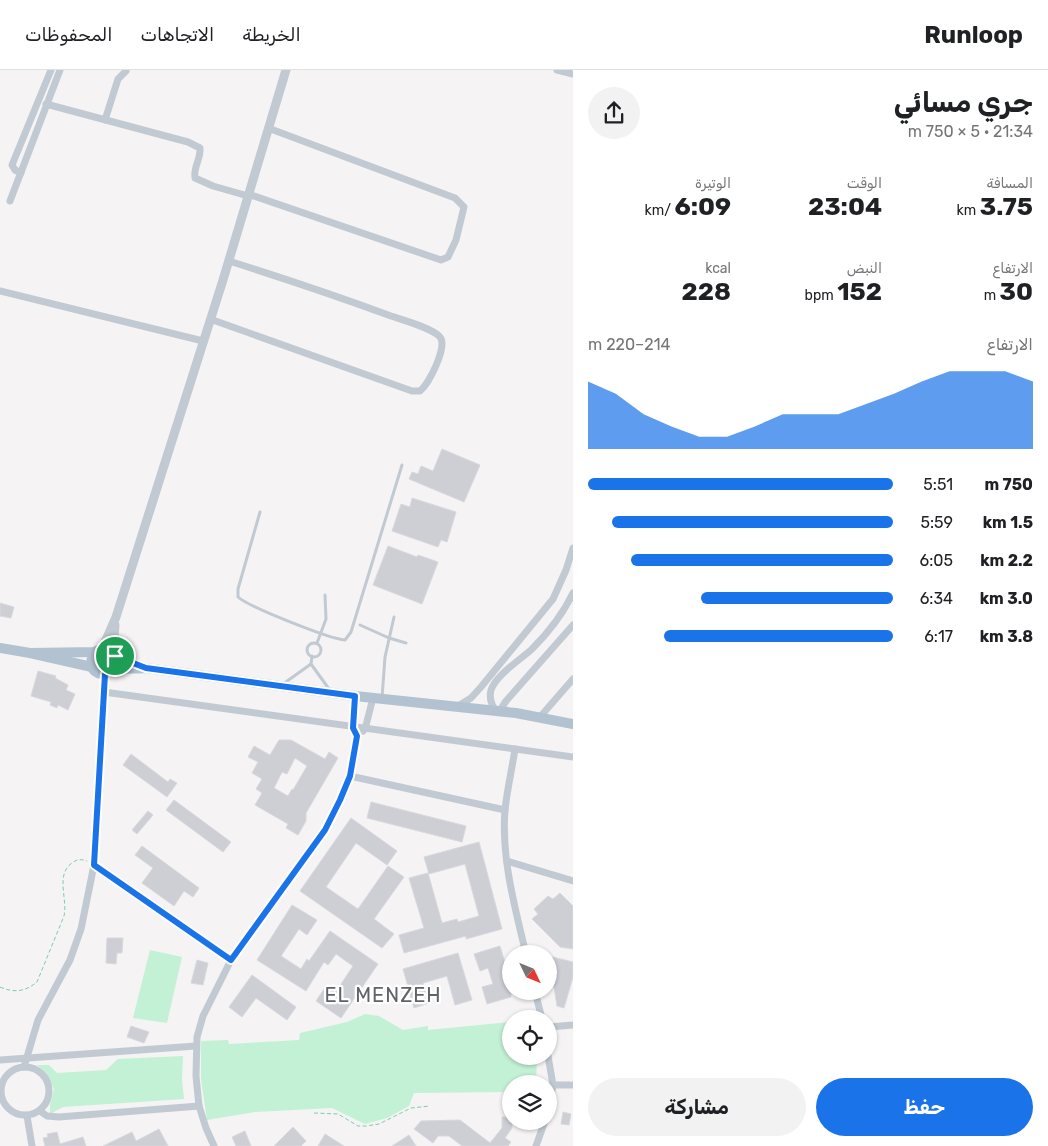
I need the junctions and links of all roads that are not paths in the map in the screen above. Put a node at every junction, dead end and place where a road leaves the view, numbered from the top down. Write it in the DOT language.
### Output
graph roads {
  1 [pos="51,70"];
  2 [pos="60,70"];
  3 [pos="286,70"];
  4 [pos="557,70"];
  5 [pos="126,71"];
  6 [pos="573,74"];
  7 [pos="46,104"];
  8 [pos="105,120"];
  9 [pos="268,128"];
  10 [pos="21,173"];
  11 [pos="248,195"];
  12 [pos="10,201"];
  13 [pos="228,261"];
  14 [pos="0,291"];
  15 [pos="210,319"];
  16 [pos="203,341"];
  17 [pos="402,465"];
  18 [pos="260,512"];
  19 [pos="573,548"];
  20 [pos="573,593"];
  21 [pos="325,595"];
  22 [pos="116,617"];
  23 [pos="394,617"];
  24 [pos="360,625"];
  25 [pos="573,625"];
  26 [pos="321,633"];
  27 [pos="389,638"];
  28 [pos="317,643"];
  29 [pos="406,643"];
  30 [pos="0,648"];
  31 [pos="98,650"];
  32 [pos="30,653"];
  33 [pos="114,654"];
  34 [pos="312,656"];
  35 [pos="311,664"];
  36 [pos="92,667"];
  37 [pos="146,668"];
  38 [pos="109,672"];
  39 [pos="492,674"];
  40 [pos="498,679"];
  41 [pos="573,679"];
  42 [pos="280,686"];
  43 [pos="104,692"];
  44 [pos="331,693"];
  45 [pos="355,696"];
  46 [pos="378,698"];
  47 [pos="458,706"];
  48 [pos="498,712"];
  49 [pos="540,717"];
  50 [pos="573,724"];
  51 [pos="353,728"];
  52 [pos="365,729"];
  53 [pos="357,736"];
  54 [pos="515,749"];
  55 [pos="573,758"];
  56 [pos="350,776"];
  57 [pos="505,810"];
  58 [pos="507,861"];
  59 [pos="94,865"];
  60 [pos="573,881"];
  61 [pos="524,945"];
  62 [pos="231,960"];
  63 [pos="573,1025"];
  64 [pos="557,1026"];
  65 [pos="196,1046"];
  66 [pos="27,1057"];
  67 [pos="0,1060"];
  68 [pos="24,1066"];
  69 [pos="573,1084"];
  70 [pos="557,1085"];
  71 [pos="1,1092"];
  72 [pos="199,1106"];
  73 [pos="40,1111"];
  74 [pos="27,1116"];
  75 [pos="542,1130"];
  76 [pos="32,1146"];
  77 [pos="214,1146"];
  78 [pos="536,1146"];
  1 -- 10 [label="street"];
  2 -- 7 [label="street"];
  3 -- 9 [label="street"];
  4 -- 6 [label="street"];
  5 -- 8 [label="street"];
  7 -- 8 [label="street"];
  7 -- 10 [label="street"];
  8 -- 11 [label="street"];
  9 -- 11 [label="street"];
  9 -- 11 [label="street"];
  10 -- 12 [label="street"];
  11 -- 13 [label="street"];
  13 -- 15 [label="street"];
  13 -- 15 [label="street"];
  14 -- 16 [label="street"];
  15 -- 16 [label="street"];
  16 -- 22 [label="street"];
  17 -- 26 [label="lane"];
  18 -- 26 [label="lane"];
  19 -- 39 [label="street"];
  20 -- 40 [label="street"];
  21 -- 26 [label="lane"];
  22 -- 31 [label="street"];
  22 -- 33 [label="street"];
  23 -- 27 [label="lane"];
  24 -- 27 [label="lane"];
  25 -- 48 [label="street"];
  26 -- 28 [label="lane"];
  27 -- 29 [label="lane"];
  27 -- 46 [label="lane"];
  28 -- 34 [label="lane"];
  28 -- 34 [label="lane"];
  30 -- 32 [label="main road"];
  31 -- 32 [label="main road"];
  31 -- 33 [label="main road"];
  31 -- 36 [label="main road"];
  32 -- 36 [label="main road"];
  33 -- 37 [label="main road"];
  33 -- 38 [label="main road"];
  34 -- 35 [label="lane"];
  35 -- 42 [label="lane"];
  35 -- 44 [label="lane"];
  36 -- 38 [label="main road"];
  37 -- 38 [label="main road"];
  37 -- 42 [label="main road"];
  38 -- 43 [label="street"];
  39 -- 40 [label="street"];
  39 -- 47 [label="street"];
  40 -- 48 [label="street"];
  41 -- 49 [label="street"];
  42 -- 44 [label="main road"];
  43 -- 51 [label="street"];
  43 -- 59 [label="street"];
  44 -- 45 [label="main road"];
  45 -- 46 [label="main road"];
  45 -- 51 [label="street"];
  46 -- 47 [label="main road"];
  46 -- 52 [label="street"];
  47 -- 48 [label="main road"];
  48 -- 49 [label="main road"];
  49 -- 50 [label="main road"];
  51 -- 52 [label="street"];
  51 -- 53 [label="street"];
  52 -- 53 [label="street"];
  52 -- 54 [label="street"];
  53 -- 56 [label="street"];
  54 -- 55 [label="street"];
  54 -- 57 [label="street"];
  56 -- 57 [label="street"];
  56 -- 62 [label="street"];
  57 -- 58 [label="street"];
  58 -- 60 [label="street"];
  58 -- 61 [label="street"];
  59 -- 62 [label="street"];
  59 -- 66 [label="street"];
  62 -- 65 [label="street"];
  63 -- 64 [label="street"];
  65 -- 66 [label="street"];
  65 -- 72 [label="street"];
  66 -- 67 [label="street"];
  66 -- 68 [label="street"];
  68 -- 71 [label="street"];
  68 -- 73 [label="street"];
  69 -- 70 [label="street"];
  71 -- 74 [label="street"];
  72 -- 73 [label="street"];
  72 -- 77 [label="street"];
  73 -- 74 [label="street"];
  74 -- 76 [label="street"];
  75 -- 78 [label="street"];
}
